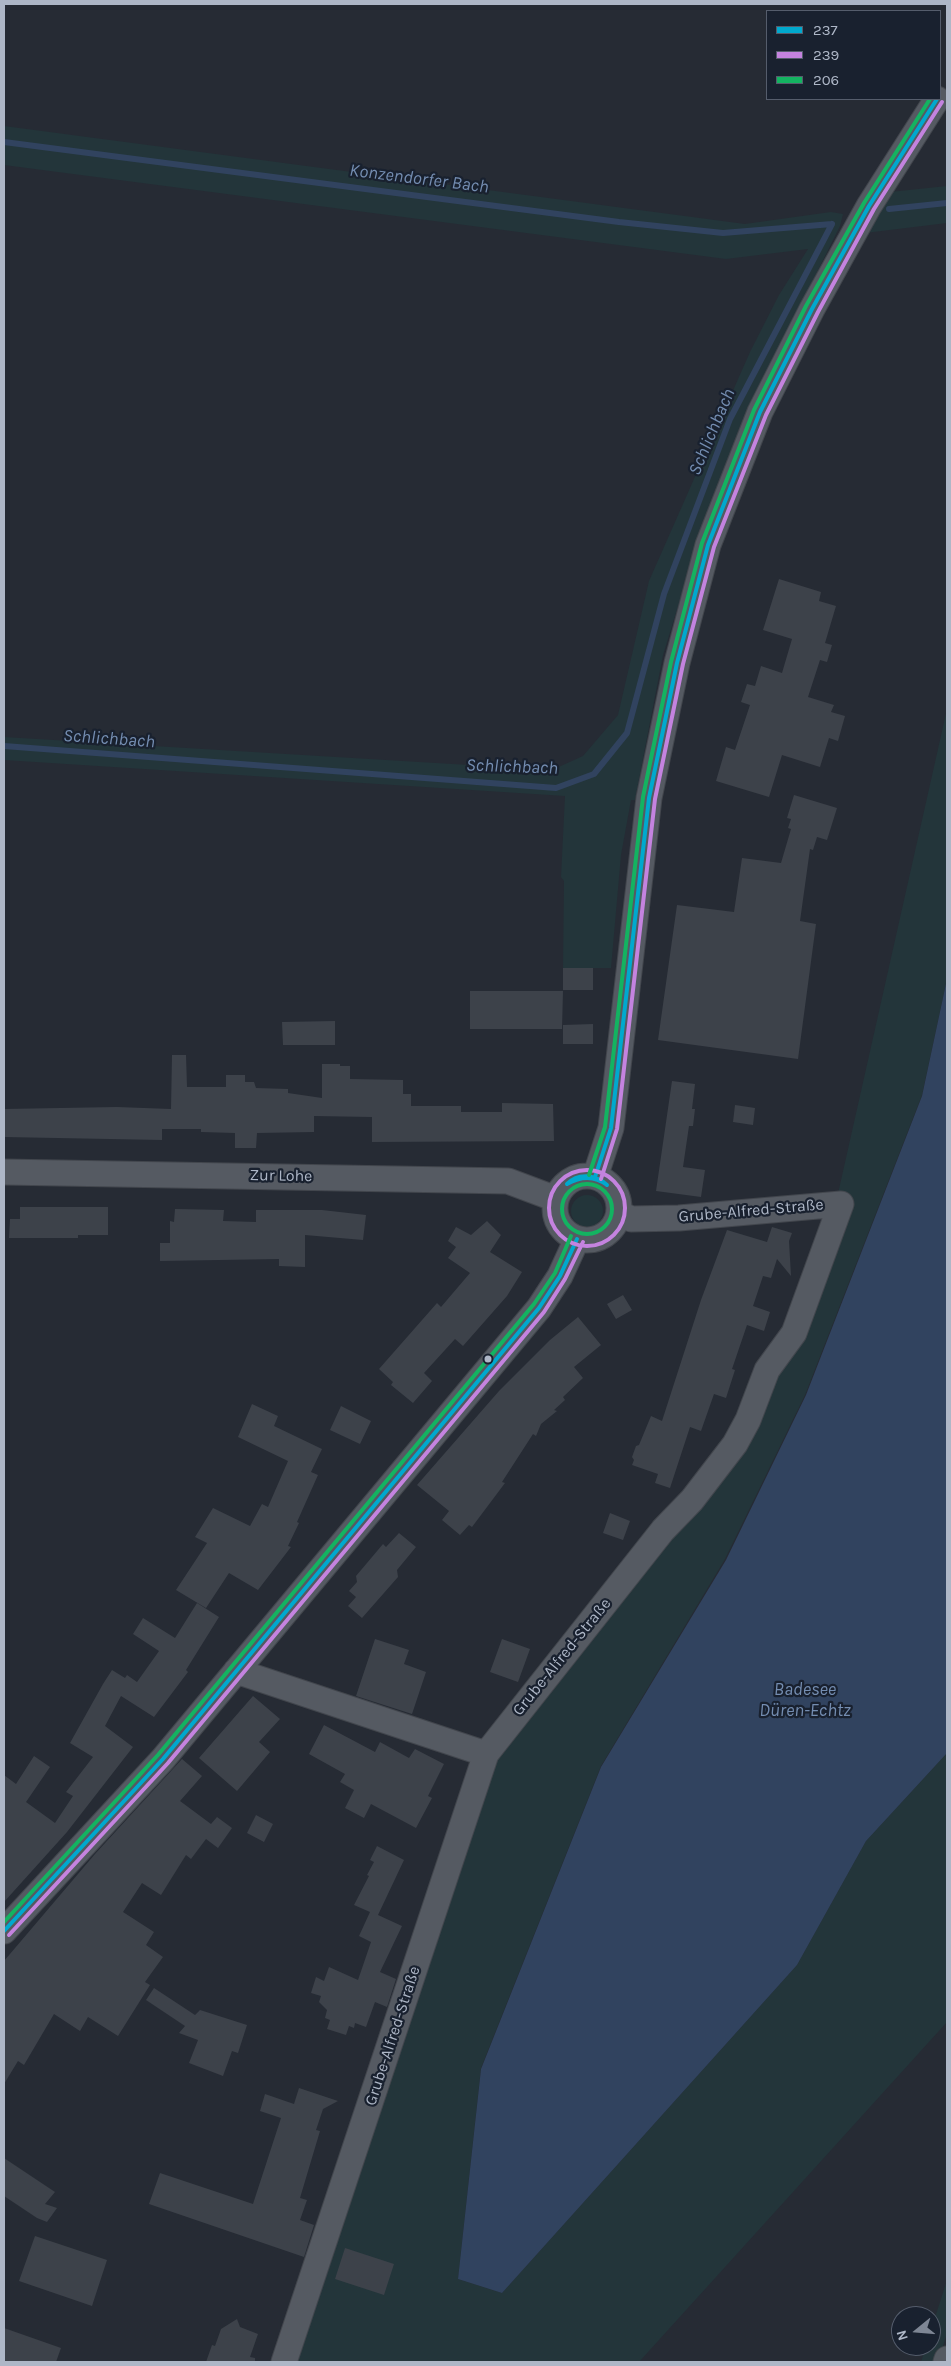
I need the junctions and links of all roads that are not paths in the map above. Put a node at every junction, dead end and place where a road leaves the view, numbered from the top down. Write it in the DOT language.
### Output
graph roads {
  1 [pos="936,100"];
  2 [pos="4,1172"];
  3 [pos="595,1177"];
  4 [pos="556,1199"];
  5 [pos="619,1213"];
  6 [pos="577,1239"];
  7 [pos="236,1672"];
  8 [pos="486,1754"];
  9 [pos="4,1931"];
  10 [pos="284,2362"];
  1 -- 3 [label="street"];
  2 -- 4 [label="street, Zur Lohe"];
  3 -- 4 [label="street"];
  3 -- 5 [label="street"];
  4 -- 6 [label="street"];
  5 -- 6 [label="street"];
  5 -- 8 [label="street, Grube-Alfred-Straße"];
  6 -- 7 [label="street"];
  7 -- 8 [label="street"];
  7 -- 9 [label="street"];
  8 -- 10 [label="street, Grube-Alfred-Straße"];
}
